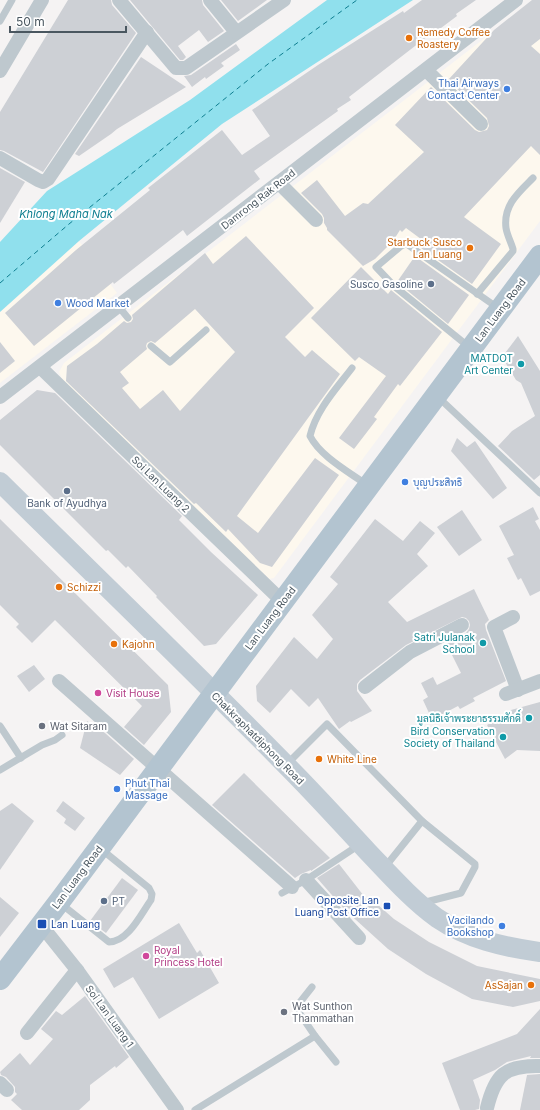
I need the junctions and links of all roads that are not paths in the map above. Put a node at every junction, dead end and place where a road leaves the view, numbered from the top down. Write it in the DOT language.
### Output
graph roads {
  1 [pos="12,0"];
  2 [pos="42,0"];
  3 [pos="119,0"];
  4 [pos="210,0"];
  5 [pos="284,0"];
  6 [pos="516,0"];
  7 [pos="0,21"];
  8 [pos="147,32"];
  9 [pos="236,32"];
  10 [pos="426,70"];
  11 [pos="0,71"];
  12 [pos="481,124"];
  13 [pos="0,158"];
  14 [pos="533,178"];
  15 [pos="279,183"];
  16 [pos="316,220"];
  17 [pos="540,256"];
  18 [pos="477,294"];
  19 [pos="119,307"];
  20 [pos="500,310"];
  21 [pos="128,318"];
  22 [pos="206,330"];
  23 [pos="151,346"];
  24 [pos="471,348"];
  25 [pos="40,367"];
  26 [pos="352,368"];
  27 [pos="436,395"];
  28 [pos="0,397"];
  29 [pos="0,482"];
  30 [pos="368,486"];
  31 [pos="540,493"];
  32 [pos="282,601"];
  33 [pos="513,617"];
  34 [pos="462,625"];
  35 [pos="59,681"];
  36 [pos="540,682"];
  37 [pos="365,687"];
  38 [pos="214,693"];
  39 [pos="1,728"];
  40 [pos="62,735"];
  41 [pos="21,758"];
  42 [pos="286,765"];
  43 [pos="158,767"];
  44 [pos="0,770"];
  45 [pos="422,821"];
  46 [pos="361,844"];
  47 [pos="99,848"];
  48 [pos="384,869"];
  49 [pos="306,880"];
  50 [pos="287,890"];
  51 [pos="59,902"];
  52 [pos="420,903"];
  53 [pos="41,925"];
  54 [pos="359,938"];
  55 [pos="540,952"];
  56 [pos="77,970"];
  57 [pos="2,971"];
  58 [pos="312,987"];
  59 [pos="27,1033"];
  60 [pos="315,1036"];
  61 [pos="336,1062"];
  62 [pos="540,1066"];
  63 [pos="487,1108"];
  64 [pos="177,1110"];
  65 [pos="196,1110"];
  1 -- 7 [label="lane"];
  2 -- 11 [label="street"];
  3 -- 8 [label="street"];
  4 -- 9 [label="street"];
  5 -- 9 [label="street"];
  6 -- 10 [label="street, Damrong Rak Road"];
  8 -- 9 [label="street"];
  8 -- 13 [label="street"];
  10 -- 12 [label="street"];
  10 -- 15 [label="street, Damrong Rak Road"];
  14 -- 18 [label="lane"];
  15 -- 16 [label="street"];
  15 -- 19 [label="street, Damrong Rak Road"];
  17 -- 20 [label="main road, Lan Luang Road"];
  18 -- 20 [label="lane"];
  18 -- 24 [label="lane"];
  19 -- 21 [label="lane"];
  19 -- 25 [label="street, Damrong Rak Road"];
  20 -- 24 [label="main road, Lan Luang Road"];
  22 -- 23 [label="lane"];
  24 -- 27 [label="main road, Lan Luang Road"];
  25 -- 28 [label="street, Damrong Rak Road"];
  25 -- 32 [label="street, Soi Lan Luang 2"];
  26 -- 30 [label="lane"];
  27 -- 30 [label="main road, Lan Luang Road"];
  27 -- 31 [label="lane"];
  29 -- 38 [label="main road, Chakkraphatdiphong Road"];
  30 -- 32 [label="main road, Lan Luang Road"];
  32 -- 38 [label="main road, Lan Luang Road"];
  33 -- 36 [label="street"];
  34 -- 37 [label="street"];
  35 -- 43 [label="street"];
  38 -- 42 [label="main road, Chakkraphatdiphong Road"];
  38 -- 43 [label="main road, Lan Luang Road"];
  39 -- 41 [label="lane"];
  40 -- 41 [label="lane"];
  41 -- 44 [label="lane"];
  42 -- 45 [label="lane"];
  42 -- 46 [label="main road, Chakkraphatdiphong Road"];
  43 -- 47 [label="main road, Lan Luang Road"];
  43 -- 50 [label="street"];
  45 -- 48 [label="lane"];
  45 -- 52 [label="lane"];
  46 -- 48 [label="main road, Chakkraphatdiphong Road"];
  46 -- 49 [label="lane"];
  47 -- 51 [label="main road, Lan Luang Road"];
  47 -- 51 [label="lane"];
  48 -- 52 [label="main road, Chakkraphatdiphong Road"];
  49 -- 50 [label="lane"];
  49 -- 54 [label="street"];
  51 -- 53 [label="main road, Lan Luang Road"];
  52 -- 55 [label="main road, Chakkraphatdiphong Road"];
  53 -- 56 [label="street, Soi Lan Luang 1"];
  53 -- 57 [label="main road, Lan Luang Road"];
  56 -- 59 [label="street"];
  56 -- 64 [label="street, Soi Lan Luang 1"];
  58 -- 60 [label="lane"];
  60 -- 61 [label="lane"];
  60 -- 65 [label="lane"];
  62 -- 63 [label="street"];
}
